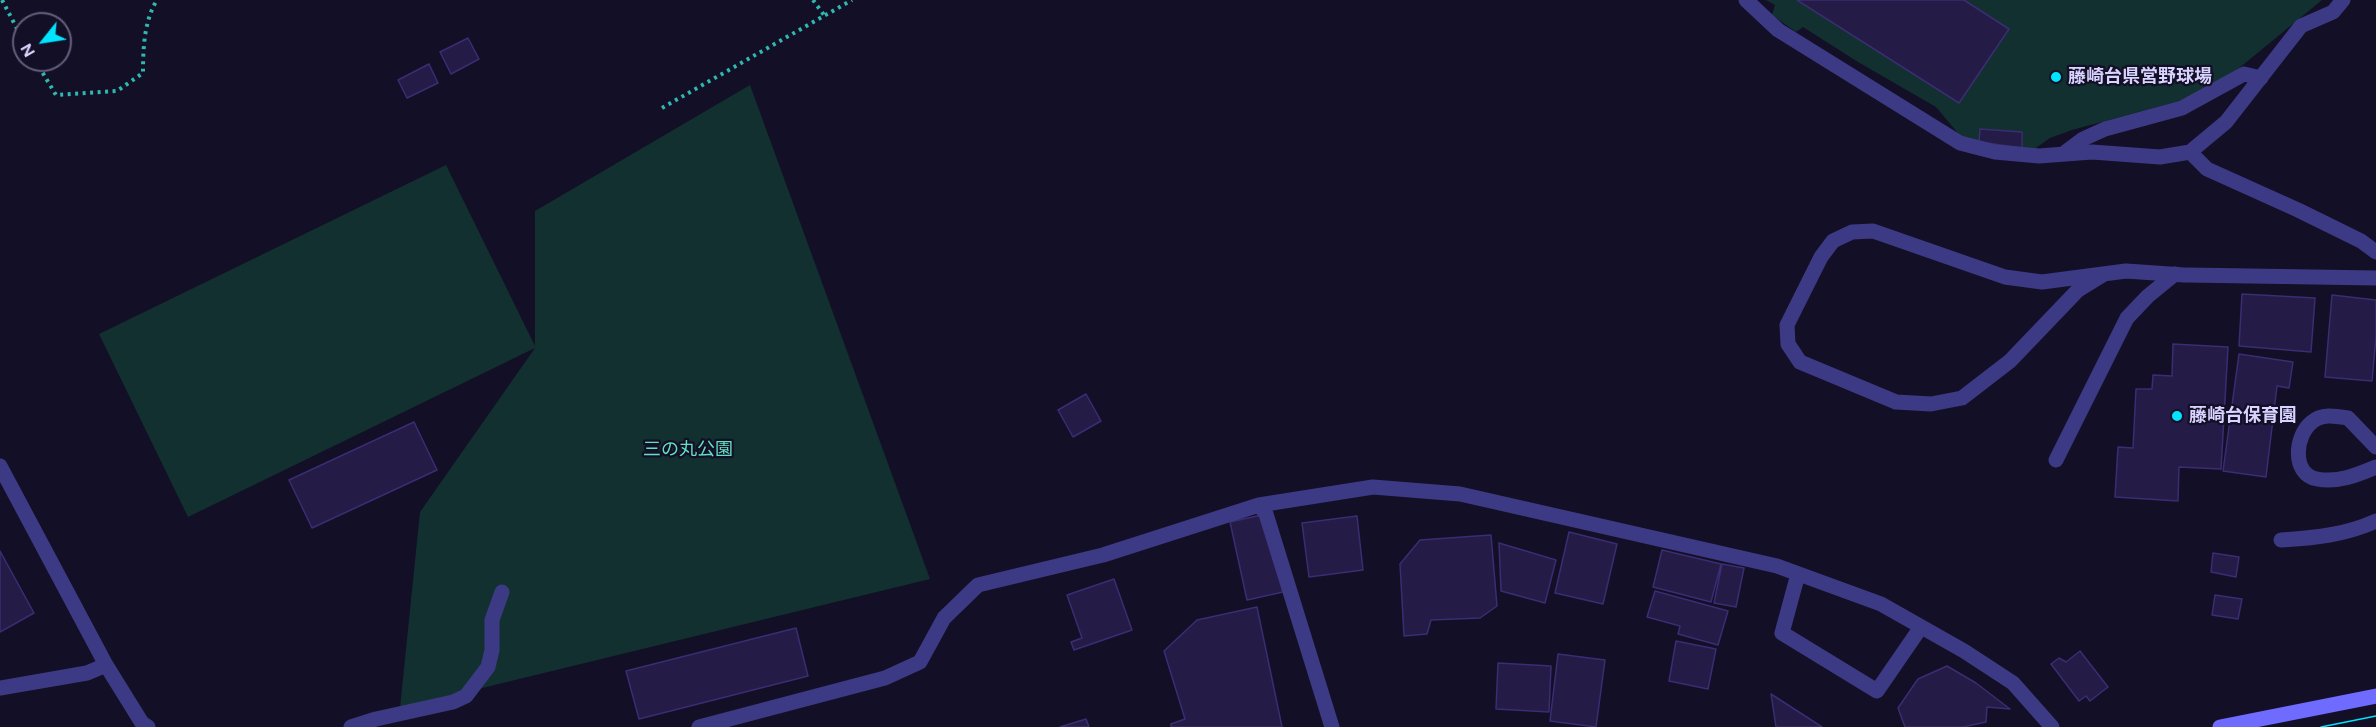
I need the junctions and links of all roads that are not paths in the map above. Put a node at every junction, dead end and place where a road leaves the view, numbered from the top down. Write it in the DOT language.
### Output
graph roads {
  1 [pos="1746,0"];
  2 [pos="2343,0"];
  3 [pos="2261,78"];
  4 [pos="2190,152"];
  5 [pos="2063,154"];
  6 [pos="2376,252"];
  7 [pos="2104,274"];
  8 [pos="2181,275"];
  9 [pos="2376,278"];
  10 [pos="2376,447"];
  11 [pos="2056,460"];
  12 [pos="0,466"];
  13 [pos="2376,467"];
  14 [pos="1259,506"];
  15 [pos="2376,521"];
  16 [pos="2281,540"];
  17 [pos="1798,574"];
  18 [pos="502,592"];
  19 [pos="1921,627"];
  20 [pos="106,665"];
  21 [pos="0,688"];
  22 [pos="2376,696"];
  23 [pos="748,720"];
  24 [pos="148,727"];
  25 [pos="351,727"];
  26 [pos="699,727"];
  27 [pos="1332,727"];
  28 [pos="2052,727"];
  29 [pos="2220,727"];
  1 -- 5 [label="street"];
  2 -- 3 [label="street"];
  3 -- 4 [label="street"];
  3 -- 5 [label="street"];
  4 -- 5 [label="street"];
  4 -- 6 [label="street"];
  7 -- 7 [label="street"];
  7 -- 8 [label="street"];
  8 -- 9 [label="street"];
  8 -- 11 [label="street"];
  10 -- 13 [label="street"];
  12 -- 20 [label="street"];
  14 -- 17 [label="street"];
  14 -- 23 [label="street"];
  14 -- 27 [label="street"];
  15 -- 16 [label="street"];
  17 -- 19 [label="street"];
  17 -- 19 [label="street"];
  18 -- 25 [label="street"];
  19 -- 28 [label="street"];
  20 -- 21 [label="street"];
  20 -- 24 [label="street"];
  22 -- 29 [label="street"];
  23 -- 26 [label="street"];
}
